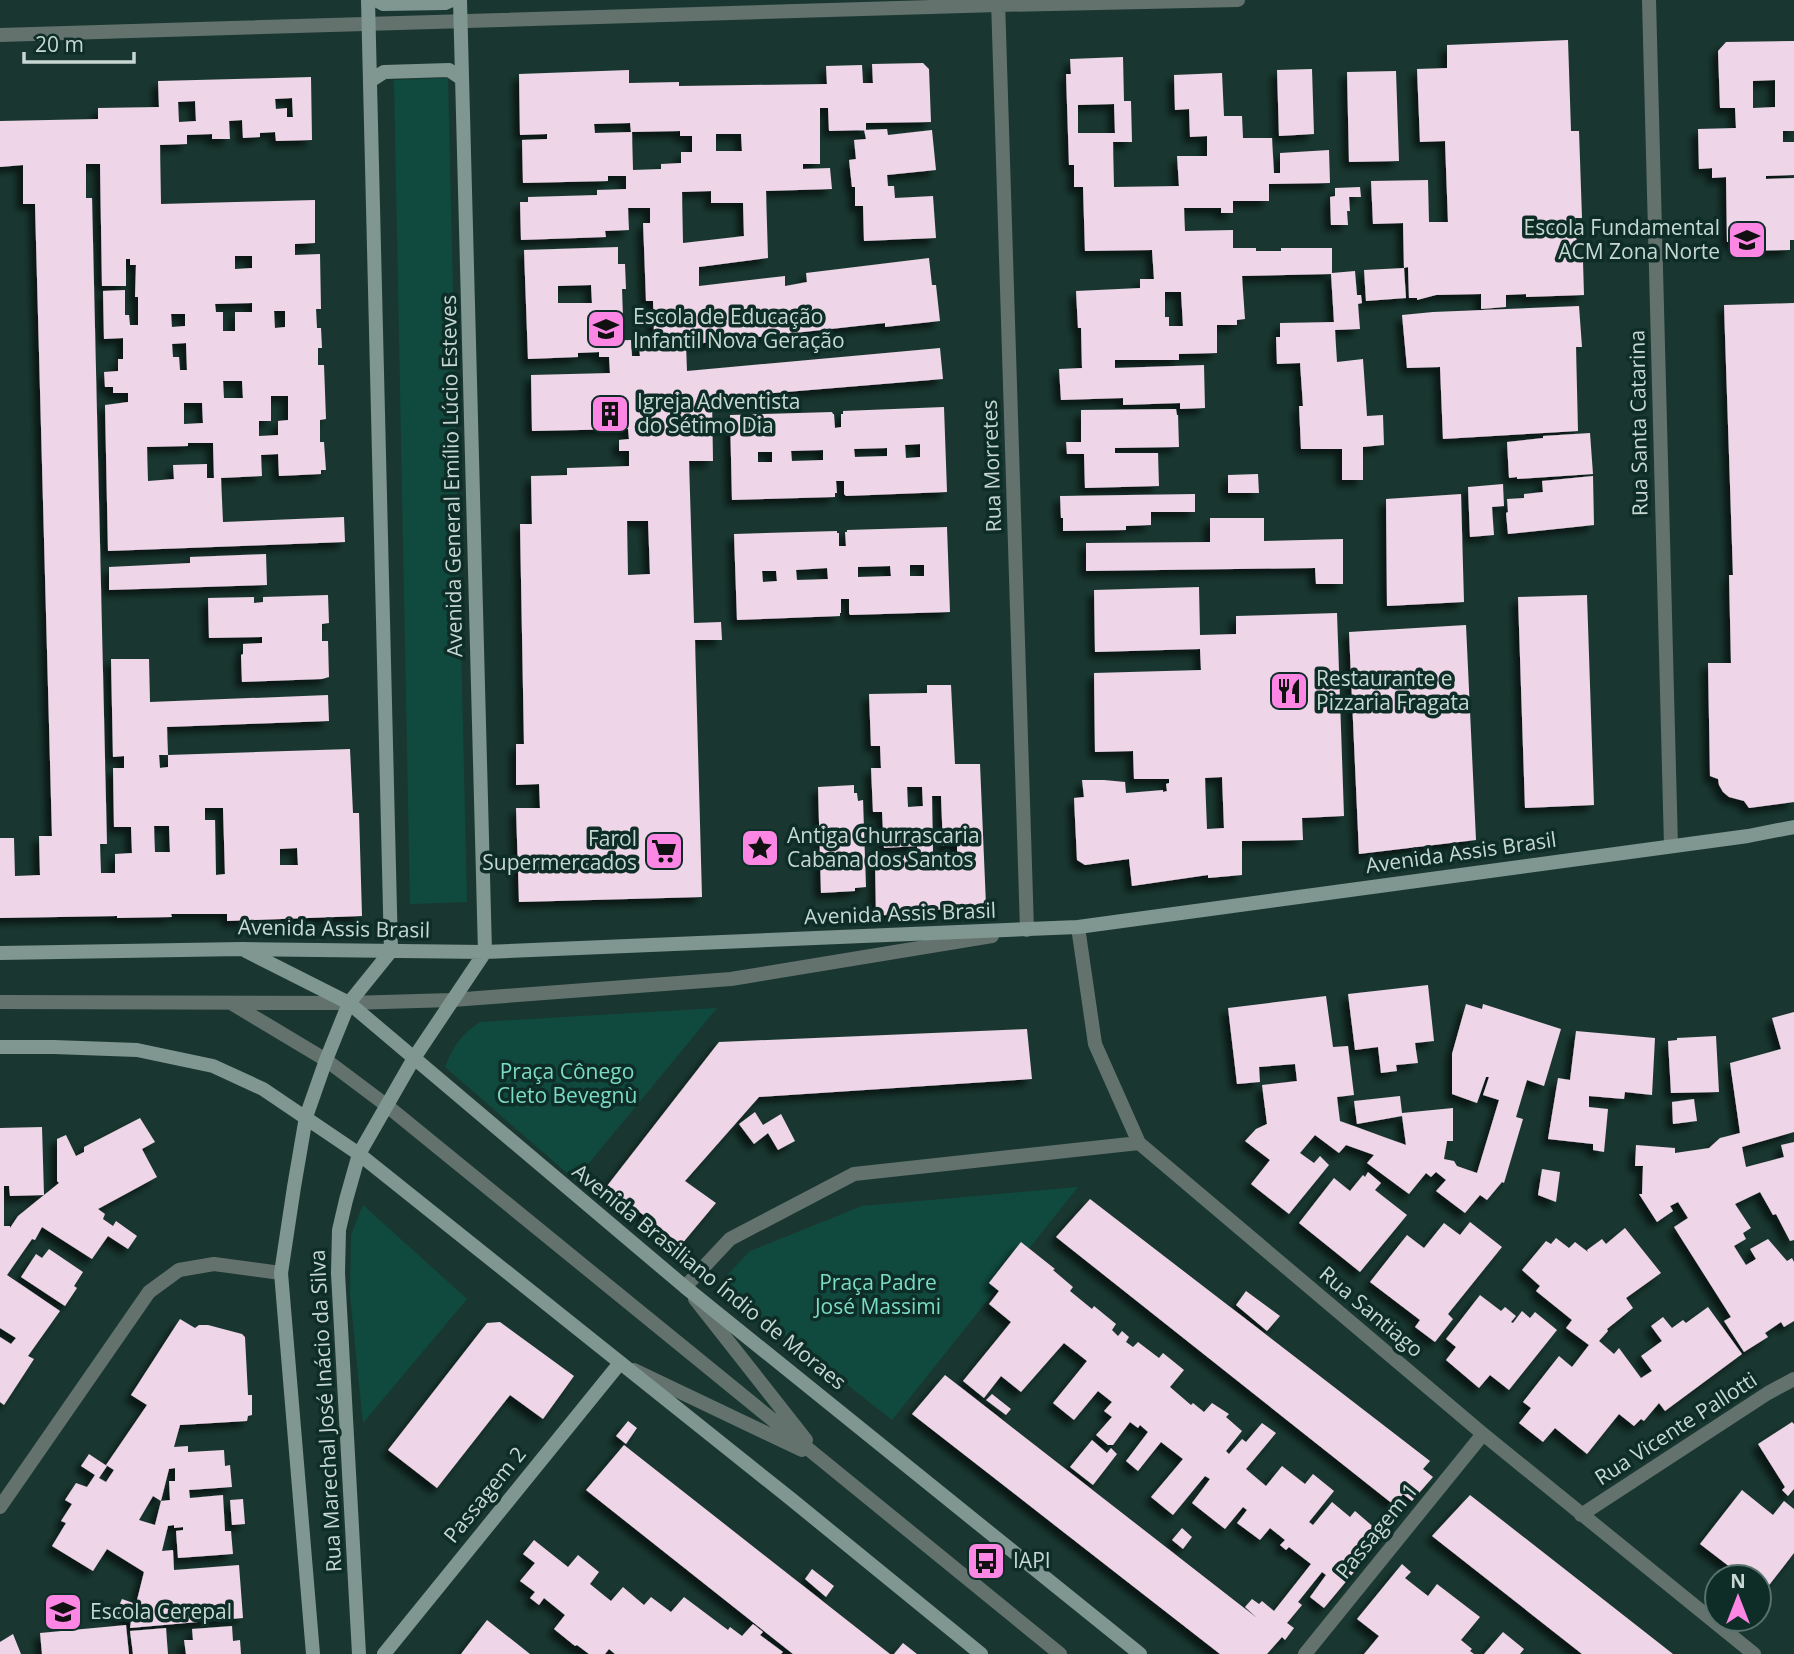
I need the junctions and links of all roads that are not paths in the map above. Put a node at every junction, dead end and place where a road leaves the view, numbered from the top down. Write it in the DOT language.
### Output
graph roads {
  1 [pos="368,0"];
  2 [pos="376,0"];
  3 [pos="452,0"];
  4 [pos="460,0"];
  5 [pos="1238,0"];
  6 [pos="1649,0"];
  7 [pos="998,3"];
  8 [pos="461,22"];
  9 [pos="368,24"];
  10 [pos="0,35"];
  11 [pos="462,79"];
  12 [pos="370,81"];
  13 [pos="1794,827"];
  14 [pos="1671,846"];
  15 [pos="1078,927"];
  16 [pos="1027,930"];
  17 [pos="242,949"];
  18 [pos="391,951"];
  19 [pos="485,952"];
  20 [pos="0,953"];
  21 [pos="452,1000"];
  22 [pos="0,1002"];
  23 [pos="231,1003"];
  24 [pos="349,1003"];
  25 [pos="0,1047"];
  26 [pos="414,1058"];
  27 [pos="326,1060"];
  28 [pos="386,1105"];
  29 [pos="306,1117"];
  30 [pos="1139,1143"];
  31 [pos="359,1154"];
  32 [pos="281,1273"];
  33 [pos="685,1287"];
  34 [pos="620,1363"];
  35 [pos="1794,1379"];
  36 [pos="1483,1434"];
  37 [pos="822,1460"];
  38 [pos="0,1507"];
  39 [pos="1581,1516"];
  40 [pos="313,1654"];
  41 [pos="359,1654"];
  42 [pos="384,1654"];
  43 [pos="981,1654"];
  44 [pos="1060,1654"];
  45 [pos="1140,1654"];
  46 [pos="1305,1654"];
  47 [pos="1754,1654"];
  1 -- 9 [label="main road"];
  2 -- 3 [label="main road"];
  4 -- 8 [label="main road, Avenida General Emílio Lúcio Esteves"];
  5 -- 7 [label="street"];
  6 -- 14 [label="street, Rua Santa Catarina"];
  7 -- 8 [label="street"];
  7 -- 16 [label="street, Rua Morretes"];
  8 -- 9 [label="street"];
  8 -- 11 [label="main road, Avenida General Emílio Lúcio Esteves"];
  9 -- 10 [label="street"];
  9 -- 12 [label="main road"];
  11 -- 12 [label="main road"];
  11 -- 19 [label="main road, Avenida General Emílio Lúcio Esteves"];
  12 -- 18 [label="main road"];
  13 -- 14 [label="main road, Avenida Assis Brasil"];
  14 -- 15 [label="main road, Avenida Assis Brasil"];
  15 -- 16 [label="main road, Avenida Assis Brasil"];
  15 -- 30 [label="street, Rua Santiago"];
  16 -- 19 [label="main road, Avenida Assis Brasil"];
  16 -- 21 [label="street"];
  17 -- 18 [label="main road, Avenida Assis Brasil"];
  17 -- 20 [label="main road, Avenida Assis Brasil"];
  17 -- 24 [label="main road, Avenida Brasiliano Índio de Moraes"];
  18 -- 19 [label="main road, Avenida Assis Brasil"];
  18 -- 24 [label="main road, Rua Marechal José Inácio da Silva"];
  19 -- 21 [label="main road, Rua Marechal José Inácio da Silva"];
  21 -- 24 [label="street"];
  21 -- 26 [label="main road, Rua Marechal José Inácio da Silva"];
  22 -- 23 [label="street"];
  23 -- 24 [label="street"];
  23 -- 27 [label="street"];
  24 -- 26 [label="main road, Avenida Brasiliano Índio de Moraes"];
  24 -- 27 [label="main road, Rua Marechal José Inácio da Silva"];
  25 -- 29 [label="main road"];
  26 -- 28 [label="main road, Rua Marechal José Inácio da Silva"];
  26 -- 33 [label="main road, Avenida Brasiliano Índio de Moraes"];
  27 -- 28 [label="street"];
  27 -- 29 [label="main road, Rua Marechal José Inácio da Silva"];
  28 -- 31 [label="main road, Rua Marechal José Inácio da Silva"];
  28 -- 37 [label="street"];
  29 -- 31 [label="main road"];
  29 -- 32 [label="main road, Rua Marechal José Inácio da Silva"];
  30 -- 33 [label="street"];
  30 -- 36 [label="street, Rua Santiago"];
  31 -- 34 [label="main road"];
  31 -- 41 [label="main road, Rua Marechal José Inácio da Silva"];
  32 -- 38 [label="street"];
  32 -- 40 [label="main road, Rua Marechal José Inácio da Silva"];
  33 -- 37 [label="street"];
  33 -- 45 [label="main road, Avenida Brasiliano Índio de Moraes"];
  34 -- 37 [label="street"];
  34 -- 42 [label="main road, Passagem 2"];
  34 -- 43 [label="main road"];
  35 -- 39 [label="street, Rua Vicente Pallotti"];
  36 -- 39 [label="street, Rua Santiago"];
  36 -- 46 [label="street, Passagem 1"];
  37 -- 44 [label="street"];
  39 -- 47 [label="street, Rua Santiago"];
}
